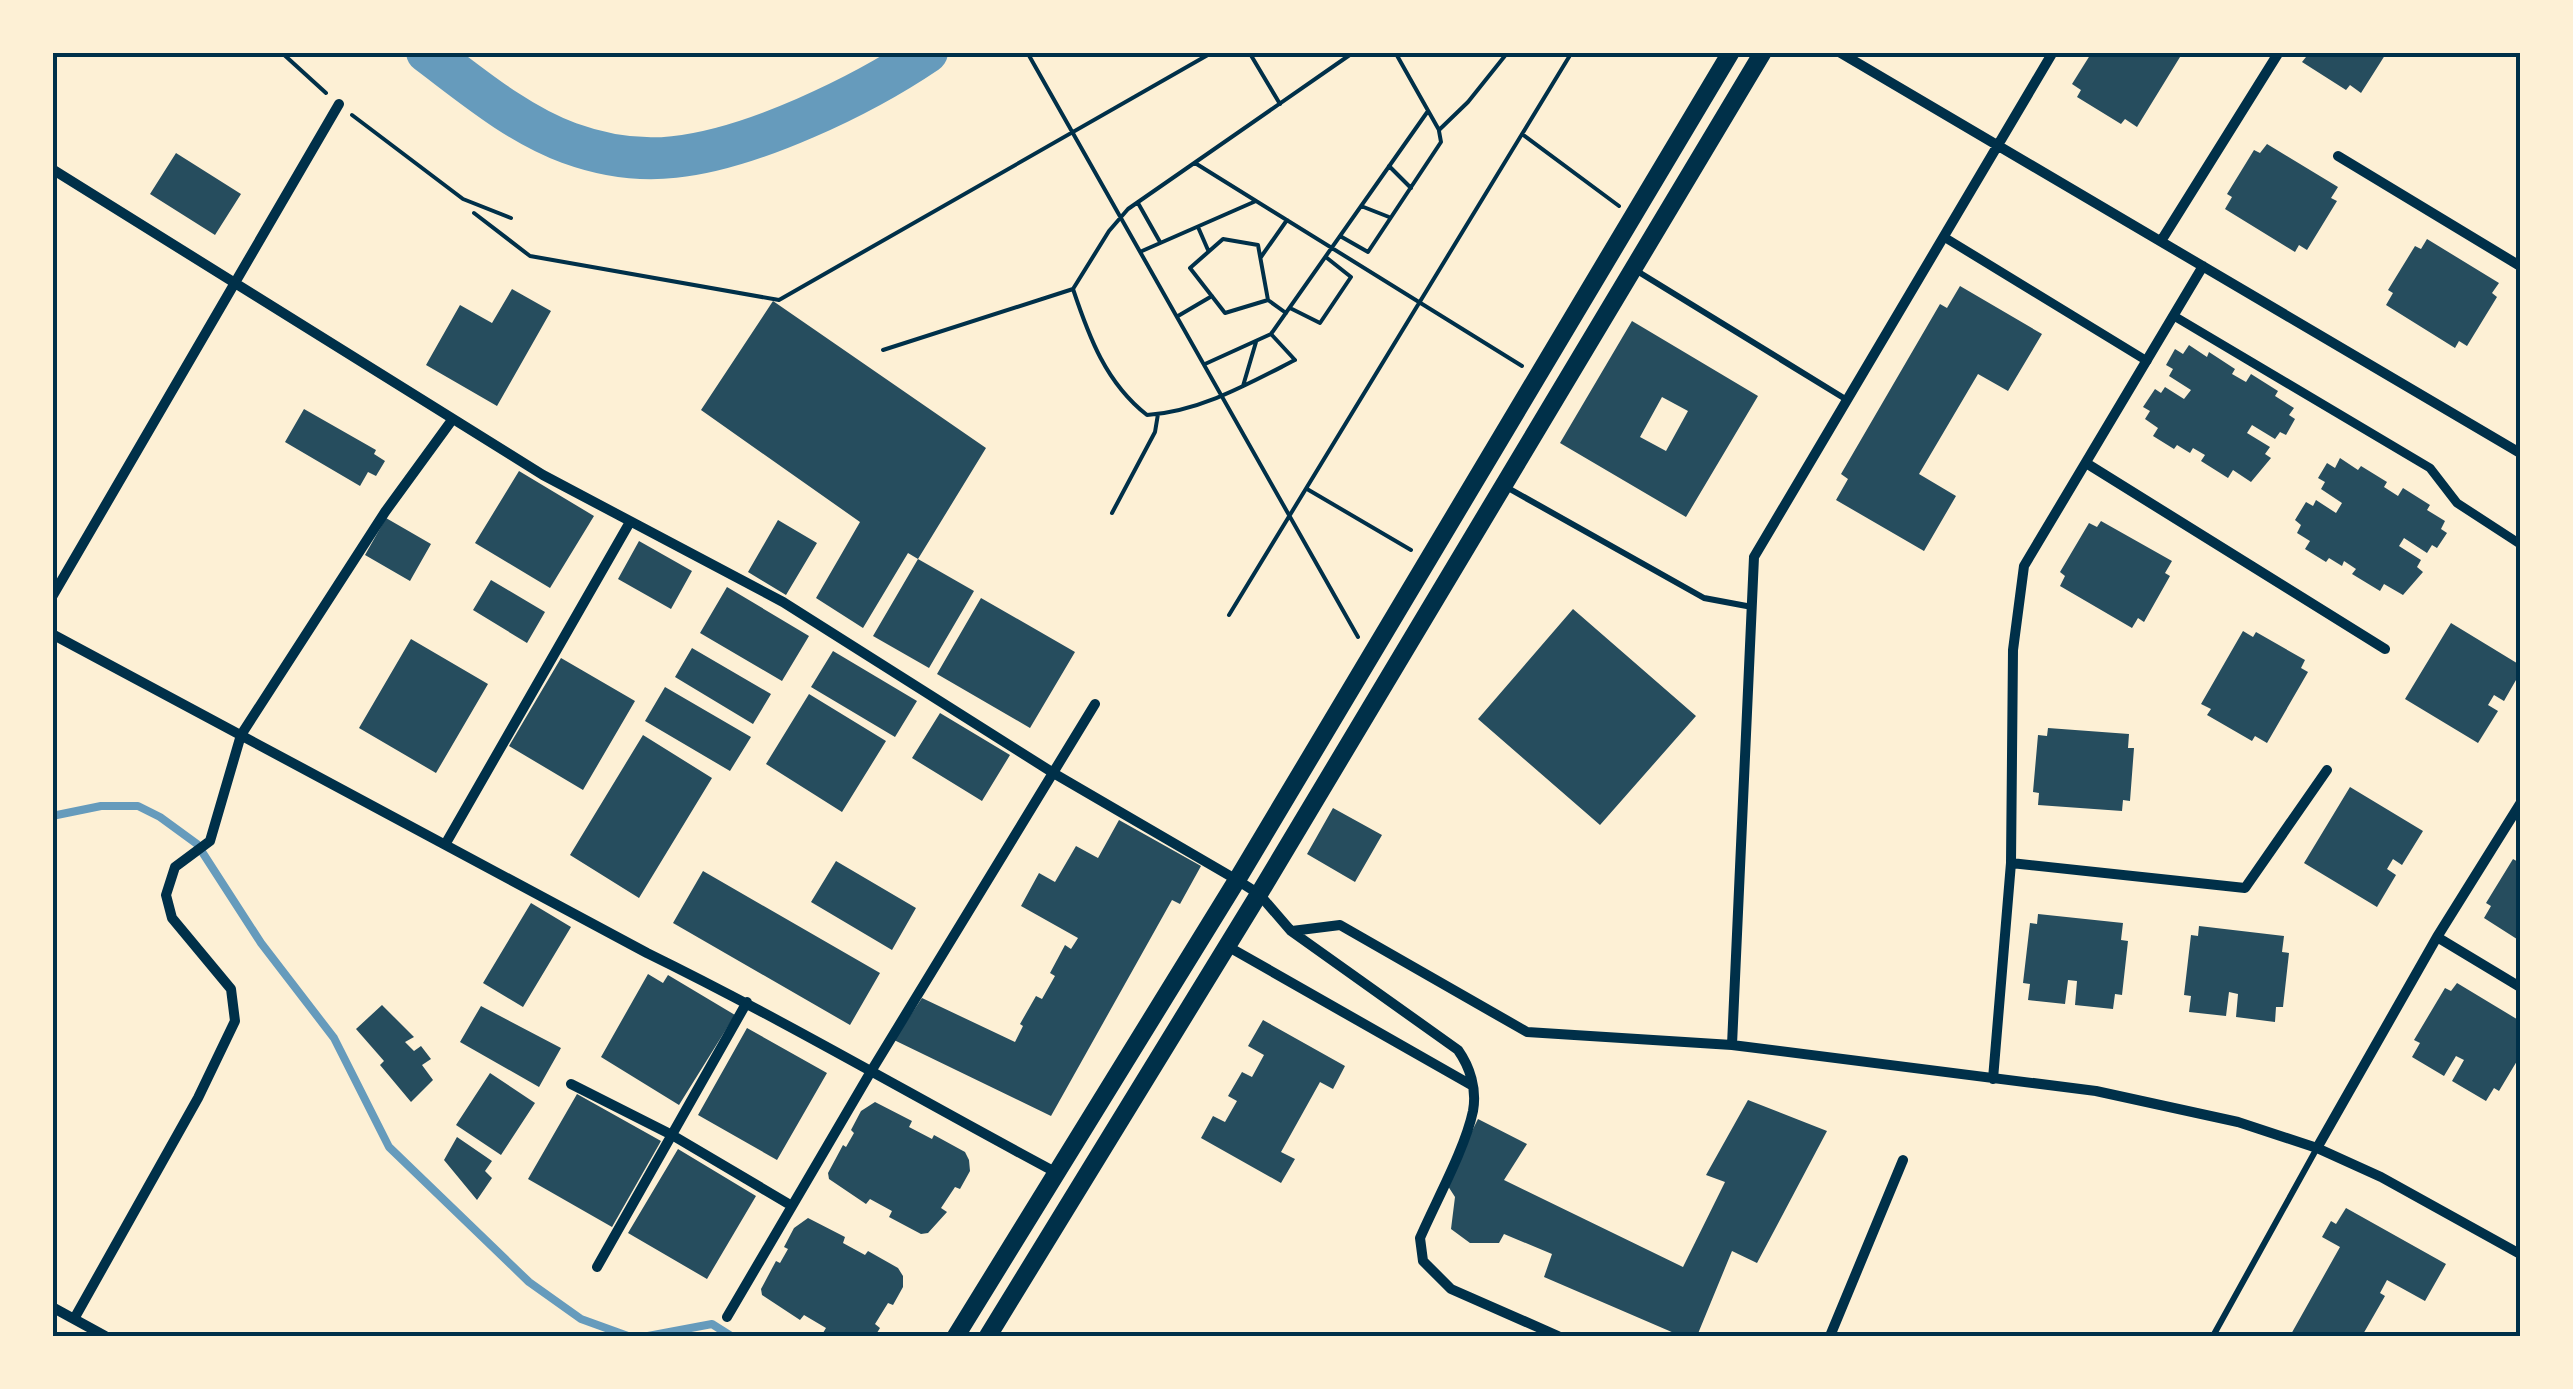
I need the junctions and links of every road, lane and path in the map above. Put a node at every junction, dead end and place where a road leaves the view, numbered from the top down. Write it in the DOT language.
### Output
graph roads {
  1 [pos="281,52"];
  2 [pos="1027,52"];
  3 [pos="1213,52"];
  4 [pos="1249,52"];
  5 [pos="1354,52"];
  6 [pos="1394,52"];
  7 [pos="1508,52"];
  8 [pos="1572,52"];
  9 [pos="1731,52"];
  10 [pos="1763,52"];
  11 [pos="1839,52"];
  12 [pos="2053,52"];
  13 [pos="2279,52"];
  14 [pos="339,104"];
  15 [pos="1280,104"];
  16 [pos="1428,111"];
  17 [pos="1439,130"];
  18 [pos="1074,131"];
  19 [pos="1522,134"];
  20 [pos="1998,145"];
  21 [pos="2338,156"];
  22 [pos="1195,163"];
  23 [pos="1389,166"];
  24 [pos="52,169"];
  25 [pos="1411,188"];
  26 [pos="1257,201"];
  27 [pos="1138,202"];
  28 [pos="1361,206"];
  29 [pos="474,213"];
  30 [pos="1122,216"];
  31 [pos="1633,217"];
  32 [pos="511,218"];
  33 [pos="1391,218"];
  34 [pos="1288,220"];
  35 [pos="1198,227"];
  36 [pos="1340,236"];
  37 [pos="1944,237"];
  38 [pos="2161,241"];
  39 [pos="1160,243"];
  40 [pos="1332,248"];
  41 [pos="1142,251"];
  42 [pos="1209,251"];
  43 [pos="1260,258"];
  44 [pos="1326,258"];
  45 [pos="2203,266"];
  46 [pos="2520,266"];
  47 [pos="1632,268"];
  48 [pos="235,284"];
  49 [pos="1073,289"];
  50 [pos="1212,296"];
  51 [pos="1268,300"];
  52 [pos="1420,303"];
  53 [pos="1288,310"];
  54 [pos="1178,316"];
  55 [pos="2174,316"];
  56 [pos="1271,334"];
  57 [pos="1256,341"];
  58 [pos="883,350"];
  59 [pos="2147,361"];
  60 [pos="1205,364"];
  61 [pos="1538,376"];
  62 [pos="1244,386"];
  63 [pos="1223,396"];
  64 [pos="1847,400"];
  65 [pos="1158,414"];
  66 [pos="452,420"];
  67 [pos="2520,452"];
  68 [pos="2086,464"];
  69 [pos="1502,484"];
  70 [pos="1306,488"];
  71 [pos="1112,513"];
  72 [pos="1290,516"];
  73 [pos="630,522"];
  74 [pos="2520,544"];
  75 [pos="1428,560"];
  76 [pos="52,597"];
  77 [pos="1752,607"];
  78 [pos="1229,615"];
  79 [pos="52,634"];
  80 [pos="2385,649"];
  81 [pos="1369,659"];
  82 [pos="1095,704"];
  83 [pos="242,735"];
  84 [pos="2327,770"];
  85 [pos="1055,774"];
  86 [pos="2520,804"];
  87 [pos="446,843"];
  88 [pos="2011,863"];
  89 [pos="1237,880"];
  90 [pos="1258,894"];
  91 [pos="1291,931"];
  92 [pos="2436,937"];
  93 [pos="1227,946"];
  94 [pos="2520,987"];
  95 [pos="747,1002"];
  96 [pos="1732,1045"];
  97 [pos="870,1073"];
  98 [pos="1993,1080"];
  99 [pos="571,1084"];
  100 [pos="1473,1086"];
  101 [pos="672,1135"];
  102 [pos="2317,1148"];
  103 [pos="1903,1160"];
  104 [pos="1058,1173"];
  105 [pos="792,1206"];
  106 [pos="2520,1254"];
  107 [pos="597,1267"];
  108 [pos="52,1307"];
  109 [pos="727,1316"];
  110 [pos="74,1320"];
  111 [pos="105,1336"];
  112 [pos="956,1336"];
  113 [pos="988,1336"];
  114 [pos="1558,1336"];
  115 [pos="1830,1336"];
  116 [pos="2213,1336"];
  1 -- 14 [label="path"];
  2 -- 18 [label="path"];
  3 -- 18 [label="path"];
  4 -- 15 [label="path"];
  5 -- 15 [label="path"];
  6 -- 16 [label="path"];
  7 -- 17 [label="path"];
  8 -- 19 [label="path"];
  9 -- 31 [label="main road"];
  10 -- 47 [label="main road"];
  11 -- 20 [label="street"];
  12 -- 20 [label="street"];
  13 -- 38 [label="street"];
  14 -- 32 [label="path"];
  14 -- 48 [label="street"];
  15 -- 22 [label="path"];
  16 -- 17 [label="path"];
  16 -- 23 [label="path"];
  17 -- 25 [label="path"];
  18 -- 29 [label="path"];
  18 -- 30 [label="path"];
  19 -- 31 [label="path"];
  19 -- 52 [label="path"];
  20 -- 37 [label="street"];
  20 -- 38 [label="street"];
  21 -- 46 [label="street"];
  22 -- 26 [label="path"];
  22 -- 27 [label="path"];
  23 -- 25 [label="path"];
  23 -- 28 [label="path"];
  24 -- 48 [label="street"];
  25 -- 33 [label="path"];
  26 -- 34 [label="path"];
  26 -- 35 [label="path"];
  27 -- 30 [label="path"];
  27 -- 39 [label="path"];
  28 -- 33 [label="path"];
  28 -- 36 [label="path"];
  30 -- 41 [label="path"];
  30 -- 49 [label="path"];
  31 -- 61 [label="main road"];
  33 -- 36 [label="path"];
  34 -- 40 [label="path"];
  34 -- 43 [label="path"];
  35 -- 39 [label="path"];
  35 -- 42 [label="path"];
  36 -- 40 [label="path"];
  37 -- 59 [label="street"];
  37 -- 64 [label="street"];
  38 -- 45 [label="street"];
  39 -- 41 [label="path"];
  40 -- 44 [label="path"];
  40 -- 52 [label="path"];
  41 -- 54 [label="path"];
  42 -- 43 [label="path"];
  42 -- 50 [label="path"];
  43 -- 51 [label="path"];
  44 -- 53 [label="path"];
  44 -- 53 [label="path"];
  45 -- 55 [label="street"];
  45 -- 67 [label="street"];
  47 -- 64 [label="lane"];
  47 -- 69 [label="main road"];
  48 -- 66 [label="street"];
  48 -- 76 [label="street"];
  49 -- 58 [label="path"];
  49 -- 65 [label="path"];
  50 -- 51 [label="path"];
  50 -- 54 [label="path"];
  51 -- 53 [label="path"];
  52 -- 61 [label="path"];
  52 -- 70 [label="path"];
  53 -- 56 [label="path"];
  54 -- 60 [label="path"];
  55 -- 59 [label="street"];
  55 -- 74 [label="street"];
  56 -- 57 [label="path"];
  56 -- 62 [label="path"];
  57 -- 60 [label="path"];
  57 -- 62 [label="path"];
  59 -- 68 [label="street"];
  60 -- 63 [label="path"];
  61 -- 75 [label="main road"];
  62 -- 63 [label="path"];
  63 -- 65 [label="path"];
  63 -- 72 [label="path"];
  64 -- 77 [label="street"];
  65 -- 71 [label="path"];
  66 -- 73 [label="street"];
  66 -- 83 [label="street"];
  68 -- 80 [label="street"];
  68 -- 88 [label="street"];
  69 -- 77 [label="lane"];
  69 -- 90 [label="main road"];
  70 -- 72 [label="path"];
  70 -- 75 [label="path"];
  72 -- 78 [label="path"];
  72 -- 81 [label="path"];
  73 -- 85 [label="street"];
  73 -- 87 [label="street"];
  75 -- 81 [label="main road"];
  77 -- 96 [label="street"];
  79 -- 83 [label="street"];
  81 -- 89 [label="main road"];
  82 -- 85 [label="street"];
  83 -- 87 [label="street"];
  83 -- 110 [label="street"];
  84 -- 88 [label="street"];
  85 -- 89 [label="street"];
  85 -- 97 [label="street"];
  86 -- 92 [label="street"];
  87 -- 95 [label="street"];
  88 -- 98 [label="street"];
  89 -- 90 [label="street"];
  89 -- 104 [label="main road"];
  90 -- 91 [label="street"];
  90 -- 93 [label="main road"];
  91 -- 96 [label="street"];
  91 -- 100 [label="street"];
  92 -- 94 [label="street"];
  92 -- 102 [label="street"];
  93 -- 100 [label="street"];
  93 -- 113 [label="main road"];
  95 -- 97 [label="street"];
  95 -- 101 [label="street"];
  96 -- 98 [label="street"];
  97 -- 104 [label="street"];
  97 -- 105 [label="street"];
  98 -- 102 [label="street"];
  99 -- 101 [label="street"];
  100 -- 114 [label="street"];
  101 -- 105 [label="street"];
  101 -- 107 [label="street"];
  102 -- 106 [label="street"];
  102 -- 116 [label="lane"];
  103 -- 115 [label="street"];
  104 -- 112 [label="main road"];
  105 -- 109 [label="street"];
  108 -- 110 [label="street"];
  110 -- 111 [label="street"];
}
